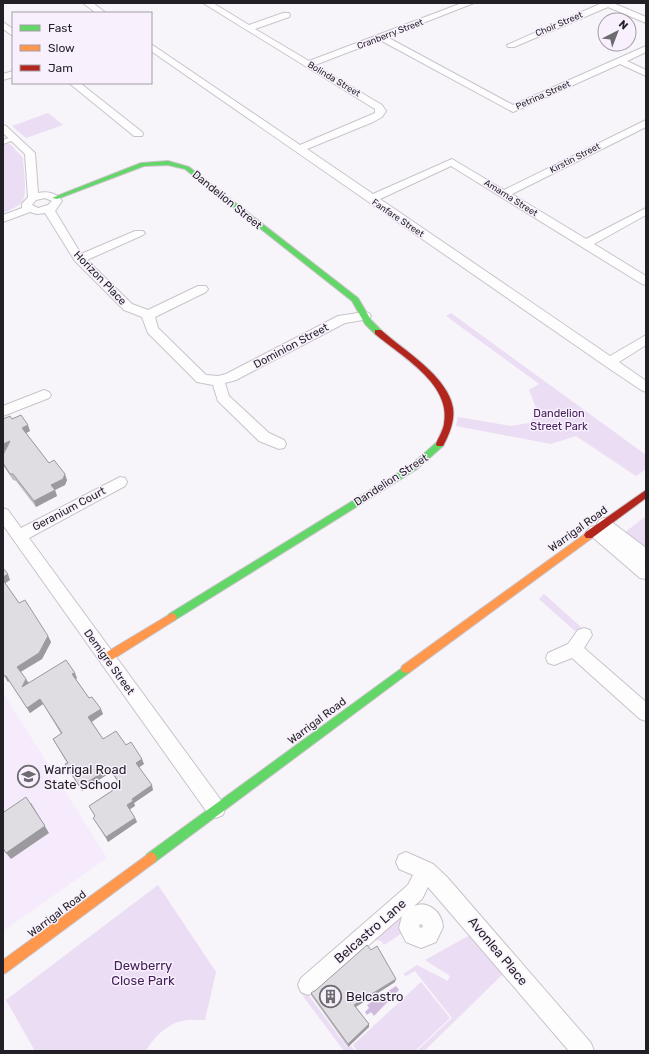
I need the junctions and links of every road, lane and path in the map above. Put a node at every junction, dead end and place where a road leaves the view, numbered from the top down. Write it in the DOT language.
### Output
graph roads {
  1 [pos="87,3"];
  2 [pos="207,3"];
  3 [pos="470,3"];
  4 [pos="607,3"];
  5 [pos="100,12"];
  6 [pos="286,15"];
  7 [pos="646,20"];
  8 [pos="3,25"];
  9 [pos="249,28"];
  10 [pos="12,32"];
  11 [pos="380,37"];
  12 [pos="511,45"];
  13 [pos="152,48"];
  14 [pos="646,49"];
  15 [pos="620,61"];
  16 [pos="309,64"];
  17 [pos="646,73"];
  18 [pos="75,84"];
  19 [pos="646,123"];
  20 [pos="3,128"];
  21 [pos="138,134"];
  22 [pos="15,138"];
  23 [pos="3,142"];
  24 [pos="299,149"];
  25 [pos="504,194"];
  26 [pos="33,197"];
  27 [pos="55,198"];
  28 [pos="371,199"];
  29 [pos="29,209"];
  30 [pos="49,210"];
  31 [pos="646,211"];
  32 [pos="3,219"];
  33 [pos="139,233"];
  34 [pos="586,244"];
  35 [pos="79,259"];
  36 [pos="646,281"];
  37 [pos="202,289"];
  38 [pos="148,315"];
  39 [pos="365,316"];
  40 [pos="646,339"];
  41 [pos="609,362"];
  42 [pos="218,381"];
  43 [pos="646,386"];
  44 [pos="44,395"];
  45 [pos="3,411"];
  46 [pos="278,444"];
  47 [pos="120,482"];
  48 [pos="646,493"];
  49 [pos="3,514"];
  50 [pos="599,528"];
  51 [pos="19,536"];
  52 [pos="646,557"];
  53 [pos="646,573"];
  54 [pos="106,658"];
  55 [pos="554,658"];
  56 [pos="646,713"];
  57 [pos="216,809"];
  58 [pos="406,862"];
  59 [pos="426,871"];
  60 [pos="415,892"];
  61 [pos="420,914"];
  62 [pos="3,968"];
  63 [pos="308,985"];
  64 [pos="583,1051"];
  1 -- 5 [label="street"];
  2 -- 9 [label="street, Bolinda Street"];
  3 -- 11 [label="street, Cranberry Street"];
  4 -- 7 [label="street"];
  4 -- 12 [label="street, Choir Street"];
  6 -- 9 [label="street"];
  8 -- 10 [label="street"];
  9 -- 16 [label="street, Bolinda Street"];
  11 -- 15 [label="street, Petrina Street"];
  11 -- 16 [label="street, Cranberry Street"];
  13 -- 24 [label="street, Fanfare Street"];
  14 -- 15 [label="street, Petrina Street"];
  15 -- 17 [label="street"];
  16 -- 24 [label="street, Bolinda Street"];
  18 -- 21 [label="street"];
  19 -- 25 [label="street, Kirstin Street"];
  20 -- 22 [label="street"];
  22 -- 23 [label="lane"];
  22 -- 26 [label="street"];
  24 -- 28 [label="street, Fanfare Street"];
  25 -- 28 [label="street, Amarna Street"];
  25 -- 34 [label="street, Amarna Street"];
  26 -- 27 [label="street"];
  26 -- 29 [label="street"];
  27 -- 30 [label="street"];
  27 -- 39 [label="street, Dandelion Street"];
  28 -- 41 [label="street, Fanfare Street"];
  29 -- 30 [label="street"];
  29 -- 32 [label="street"];
  30 -- 35 [label="street, Horizon Place"];
  31 -- 34 [label="street"];
  33 -- 35 [label="street"];
  34 -- 36 [label="street, Amarna Street"];
  35 -- 38 [label="street, Horizon Place"];
  37 -- 38 [label="street"];
  38 -- 42 [label="street"];
  39 -- 42 [label="street, Dominion Street"];
  39 -- 54 [label="street, Dandelion Street"];
  40 -- 41 [label="street"];
  41 -- 43 [label="street, Fanfare Street"];
  42 -- 46 [label="street"];
  44 -- 45 [label="street"];
  47 -- 51 [label="street, Geranium Court"];
  48 -- 50 [label="street, Warrigal Road"];
  49 -- 51 [label="street, Demigre Street"];
  50 -- 52 [label="street"];
  50 -- 53 [label="street"];
  50 -- 57 [label="street, Warrigal Road"];
  51 -- 54 [label="street, Demigre Street"];
  54 -- 57 [label="street, Demigre Street"];
  55 -- 56 [label="street"];
  57 -- 62 [label="street, Warrigal Road"];
  58 -- 59 [label="street, Avonlea Place"];
  59 -- 60 [label="street, Belcastro Lane"];
  59 -- 64 [label="street, Avonlea Place"];
  60 -- 61 [label="street"];
  60 -- 63 [label="street, Belcastro Lane"];
}
